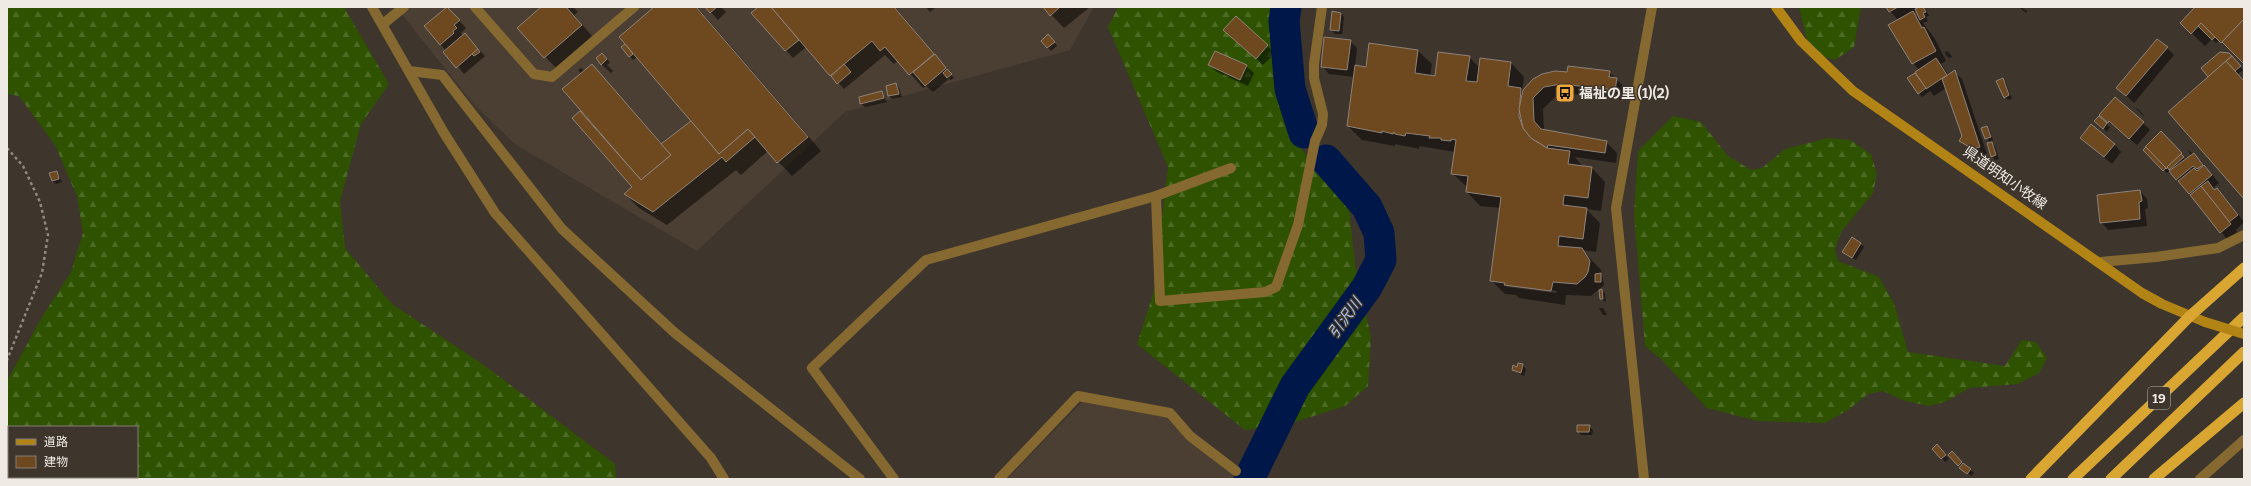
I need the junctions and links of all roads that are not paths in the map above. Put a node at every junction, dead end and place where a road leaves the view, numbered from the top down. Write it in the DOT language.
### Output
graph roads {
  1 [pos="372,7"];
  2 [pos="404,7"];
  3 [pos="475,7"];
  4 [pos="634,7"];
  5 [pos="1322,7"];
  6 [pos="1652,7"];
  7 [pos="1776,7"];
  8 [pos="383,24"];
  9 [pos="409,70"];
  10 [pos="1231,168"];
  11 [pos="1156,196"];
  12 [pos="2244,235"];
  13 [pos="2100,262"];
  14 [pos="2244,268"];
  15 [pos="2190,316"];
  16 [pos="2244,317"];
  17 [pos="2244,334"];
  18 [pos="2244,352"];
  19 [pos="2244,403"];
  20 [pos="2244,440"];
  21 [pos="1236,471"];
  22 [pos="724,479"];
  23 [pos="860,479"];
  24 [pos="894,479"];
  25 [pos="999,479"];
  26 [pos="1644,479"];
  27 [pos="2030,479"];
  28 [pos="2073,479"];
  29 [pos="2111,479"];
  30 [pos="2154,479"];
  31 [pos="2200,479"];
  1 -- 8 [label="street"];
  2 -- 8 [label="street"];
  3 -- 4 [label="street"];
  5 -- 11 [label="street"];
  6 -- 26 [label="street"];
  7 -- 13 [label="main road, 県道明知小牧線"];
  8 -- 9 [label="street"];
  9 -- 22 [label="street"];
  9 -- 23 [label="street"];
  10 -- 11 [label="street"];
  11 -- 24 [label="street"];
  12 -- 13 [label="street"];
  13 -- 15 [label="main road, 県道明知小牧線"];
  14 -- 15 [label="highway"];
  15 -- 17 [label="main road, 県道明知小牧線, bridge"];
  15 -- 27 [label="highway"];
  16 -- 28 [label="highway, 19"];
  18 -- 29 [label="highway, 19"];
  19 -- 30 [label="highway"];
  20 -- 31 [label="street"];
  21 -- 25 [label="street"];
}
